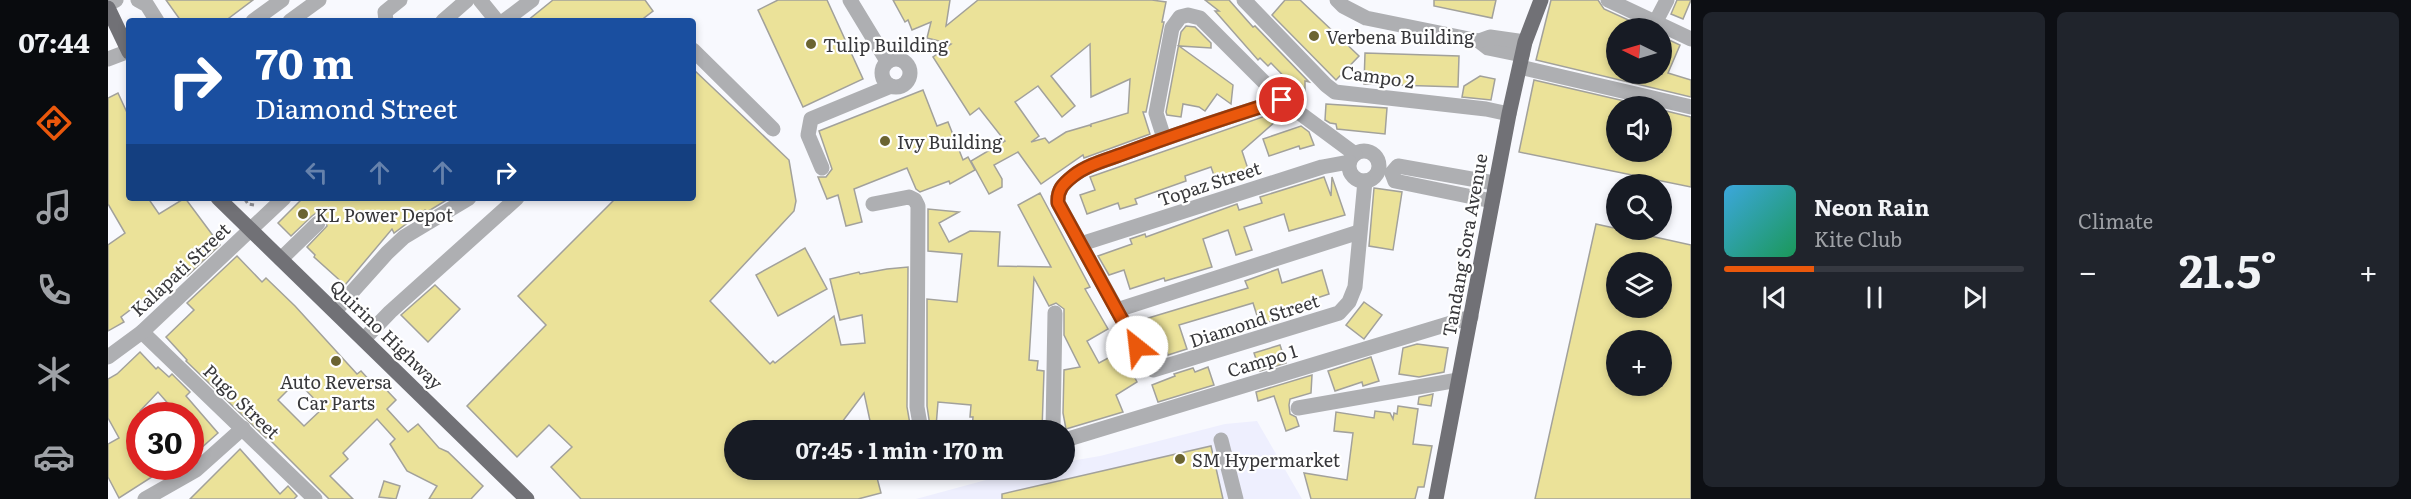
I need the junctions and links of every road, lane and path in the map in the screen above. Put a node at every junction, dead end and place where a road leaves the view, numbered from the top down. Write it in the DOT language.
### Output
graph roads {
  1 [pos="116,0"];
  2 [pos="138,0"];
  3 [pos="282,0"];
  4 [pos="319,0"];
  5 [pos="400,0"];
  6 [pos="467,0"];
  7 [pos="480,0"];
  8 [pos="532,0"];
  9 [pos="850,0"];
  10 [pos="1244,0"];
  11 [pos="1337,0"];
  12 [pos="1541,0"];
  13 [pos="1608,0"];
  14 [pos="1667,0"];
  15 [pos="108,6"];
  16 [pos="155,18"];
  17 [pos="256,18"];
  18 [pos="294,18"];
  19 [pos="386,18"];
  20 [pos="446,18"];
  21 [pos="494,18"];
  22 [pos="508,18"];
  23 [pos="1645,18"];
  24 [pos="1658,18"];
  25 [pos="1672,31"];
  26 [pos="1691,39"];
  27 [pos="126,45"];
  28 [pos="126,53"];
  29 [pos="696,53"];
  30 [pos="1522,55"];
  31 [pos="108,59"];
  32 [pos="887,61"];
  33 [pos="891,86"];
  34 [pos="1282,100"];
  35 [pos="1691,107"];
  36 [pos="1509,114"];
  37 [pos="773,129"];
  38 [pos="1164,138"];
  39 [pos="1352,158"];
  40 [pos="822,168"];
  41 [pos="1386,172"];
  42 [pos="1365,182"];
  43 [pos="1494,183"];
  44 [pos="221,201"];
  45 [pos="281,201"];
  46 [pos="464,201"];
  47 [pos="514,201"];
  48 [pos="1492,201"];
  49 [pos="873,204"];
  50 [pos="318,223"];
  51 [pos="250,230"];
  52 [pos="1359,232"];
  53 [pos="1081,244"];
  54 [pos="281,259"];
  55 [pos="1117,310"];
  56 [pos="335,311"];
  57 [pos="1055,313"];
  58 [pos="1471,317"];
  59 [pos="142,332"];
  60 [pos="364,339"];
  61 [pos="108,357"];
  62 [pos="1458,380"];
  63 [pos="1299,408"];
  64 [pos="919,420"];
  65 [pos="1053,420"];
  66 [pos="243,428"];
  67 [pos="1075,437"];
  68 [pos="1221,440"];
  69 [pos="146,499"];
  70 [pos="315,499"];
  71 [pos="527,499"];
  72 [pos="1236,499"];
  73 [pos="1436,499"];
  1 -- 15 [label="street"];
  2 -- 16 [label="street"];
  3 -- 17 [label="street"];
  4 -- 18 [label="street"];
  5 -- 19 [label="street"];
  6 -- 20 [label="street"];
  7 -- 21 [label="street"];
  8 -- 22 [label="street"];
  9 -- 32 [label="street"];
  10 -- 36 [label="street, Campo 2"];
  11 -- 30 [label="street"];
  12 -- 30 [label="main road, Tandang Sora Avenue"];
  13 -- 23 [label="street"];
  14 -- 24 [label="street"];
  15 -- 27 [label="main road"];
  25 -- 26 [label="street"];
  28 -- 31 [label="street"];
  29 -- 37 [label="street"];
  30 -- 35 [label="street"];
  30 -- 36 [label="main road, Tandang Sora Avenue"];
  32 -- 33 [label="street"];
  32 -- 33 [label="street"];
  33 -- 40 [label="street"];
  34 -- 38 [label="street, Diamond Street"];
  34 -- 38 [label="street"];
  34 -- 39 [label="street"];
  36 -- 43 [label="main road, Tandang Sora Avenue"];
  38 -- 53 [label="street, Diamond Street"];
  39 -- 41 [label="street"];
  39 -- 42 [label="street"];
  39 -- 53 [label="street, Topaz Street"];
  41 -- 42 [label="street"];
  41 -- 43 [label="street"];
  41 -- 48 [label="street"];
  42 -- 52 [label="street, Diamond Street"];
  43 -- 48 [label="main road, Tandang Sora Avenue"];
  44 -- 51 [label="main road, Quirino Highway"];
  45 -- 51 [label="street, Kalapati Street"];
  46 -- 56 [label="street"];
  47 -- 60 [label="street"];
  48 -- 58 [label="main road, Tandang Sora Avenue"];
  49 -- 64 [label="street"];
  50 -- 54 [label="street"];
  51 -- 54 [label="main road, Quirino Highway"];
  51 -- 59 [label="street, Kalapati Street"];
  52 -- 55 [label="street"];
  52 -- 55 [label="street, Diamond Street"];
  53 -- 55 [label="street, Diamond Street"];
  54 -- 56 [label="main road, Quirino Highway"];
  56 -- 60 [label="main road, Quirino Highway"];
  57 -- 65 [label="street"];
  58 -- 62 [label="main road, Tandang Sora Avenue"];
  58 -- 67 [label="street, Campo 1"];
  59 -- 61 [label="street, Kalapati Street"];
  59 -- 66 [label="street, Pugo Street"];
  60 -- 71 [label="main road, Quirino Highway"];
  62 -- 63 [label="street"];
  62 -- 73 [label="main road, Tandang Sora Avenue"];
  66 -- 69 [label="street"];
  66 -- 70 [label="street, Pugo Street"];
  68 -- 72 [label="street"];
}
